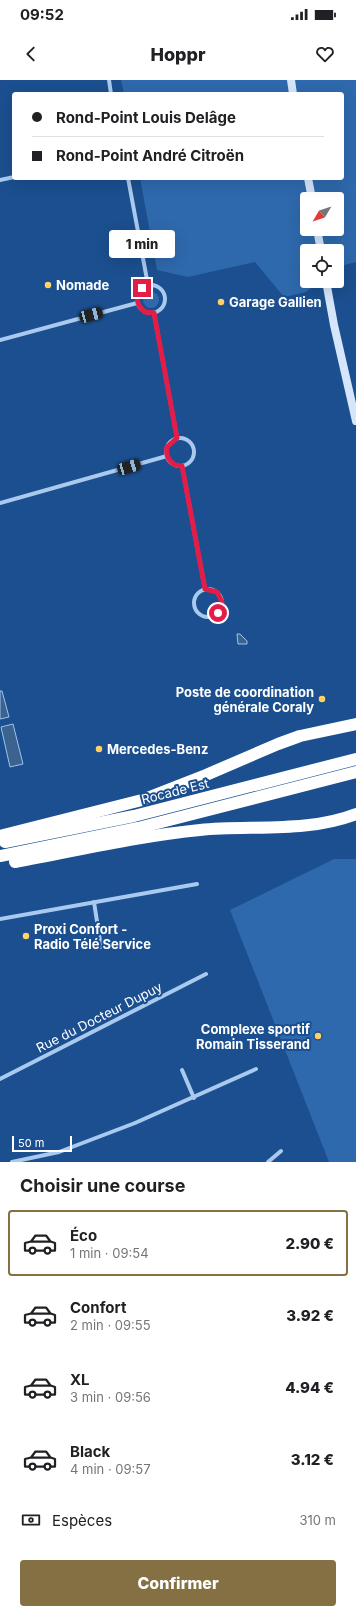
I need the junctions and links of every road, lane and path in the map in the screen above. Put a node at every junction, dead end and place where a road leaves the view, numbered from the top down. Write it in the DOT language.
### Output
graph roads {
  1 [pos="109,80"];
  2 [pos="291,80"];
  3 [pos="112,92"];
  4 [pos="293,92"];
  5 [pos="12,177"];
  6 [pos="0,180"];
  7 [pos="128,180"];
  8 [pos="308,180"];
  9 [pos="311,192"];
  10 [pos="148,285"];
  11 [pos="328,288"];
  12 [pos="137,303"];
  13 [pos="154,313"];
  14 [pos="0,340"];
  15 [pos="356,421"];
  16 [pos="177,438"];
  17 [pos="167,456"];
  18 [pos="182,466"];
  19 [pos="0,503"];
  20 [pos="205,589"];
  21 [pos="356,724"];
  22 [pos="356,759"];
  23 [pos="356,772"];
  24 [pos="356,814"];
  25 [pos="0,836"];
  26 [pos="0,843"];
  27 [pos="0,856"];
  28 [pos="0,864"];
  29 [pos="197,884"];
  30 [pos="94,902"];
  31 [pos="0,919"];
  32 [pos="101,947"];
  33 [pos="206,974"];
  34 [pos="256,1069"];
  35 [pos="182,1070"];
  36 [pos="0,1078"];
  37 [pos="194,1098"];
  38 [pos="281,1152"];
  39 [pos="12,1162"];
  40 [pos="268,1162"];
  1 -- 3 [label="street"];
  2 -- 4 [label="main road"];
  5 -- 6 [label="street"];
  7 -- 10 [label="street"];
  8 -- 9 [label="main road"];
  10 -- 12 [label="street"];
  10 -- 13 [label="street"];
  11 -- 15 [label="main road"];
  12 -- 13 [label="street"];
  12 -- 14 [label="street"];
  13 -- 16 [label="street"];
  16 -- 17 [label="street"];
  16 -- 18 [label="street"];
  17 -- 18 [label="street"];
  17 -- 19 [label="street"];
  18 -- 20 [label="street"];
  20 -- 20 [label="street"];
  21 -- 25 [label="highway"];
  22 -- 26 [label="highway, Rocade Est"];
  23 -- 27 [label="highway, Rocade Est"];
  24 -- 28 [label="highway"];
  29 -- 30 [label="street"];
  30 -- 31 [label="street"];
  30 -- 32 [label="street"];
  33 -- 36 [label="street, Rue du Docteur Dupuy"];
  34 -- 37 [label="street"];
  35 -- 37 [label="street"];
  37 -- 39 [label="street"];
  38 -- 40 [label="street"];
}
